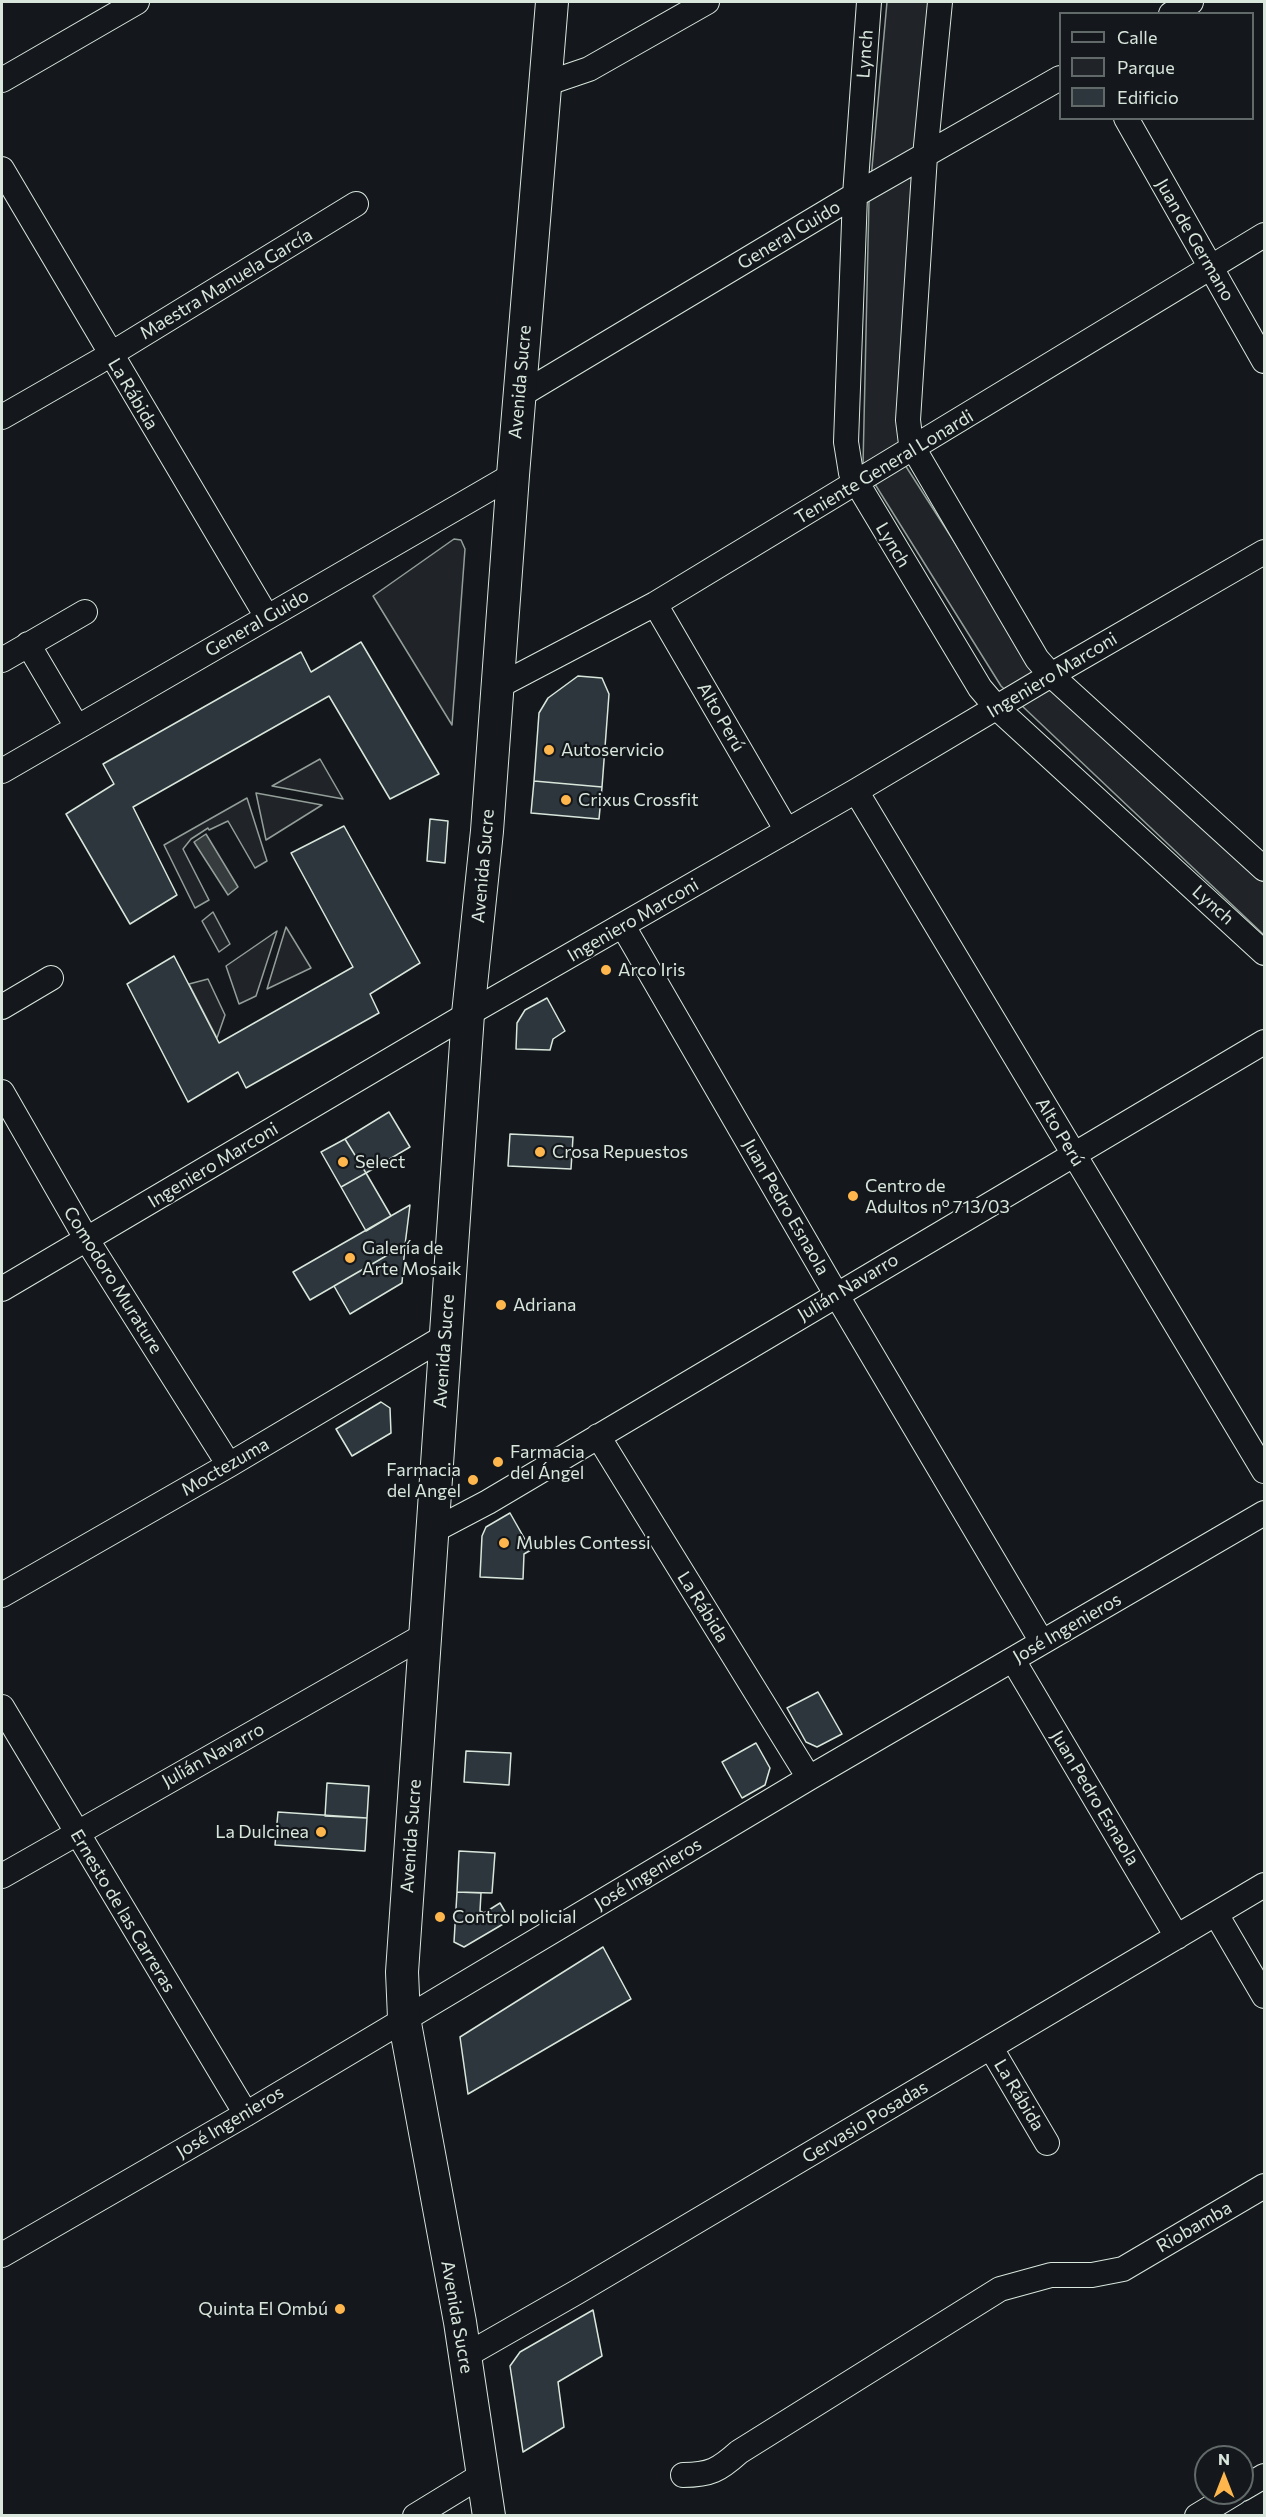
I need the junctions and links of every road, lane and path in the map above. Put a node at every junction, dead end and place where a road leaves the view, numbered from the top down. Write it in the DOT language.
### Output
graph roads {
  1 [pos="137,2"];
  2 [pos="552,2"];
  3 [pos="707,2"];
  4 [pos="869,2"];
  5 [pos="940,2"];
  6 [pos="1191,2"];
  7 [pos="1174,12"];
  8 [pos="1059,79"];
  9 [pos="2,80"];
  10 [pos="545,84"];
  11 [pos="1127,120"];
  12 [pos="925,156"];
  13 [pos="2,170"];
  14 [pos="855,195"];
  15 [pos="356,204"];
  16 [pos="1264,236"];
  17 [pos="1211,267"];
  18 [pos="110,355"];
  19 [pos="1264,361"];
  20 [pos="519,396"];
  21 [pos="2,417"];
  22 [pos="914,449"];
  23 [pos="513,476"];
  24 [pos="855,484"];
  25 [pos="1264,552"];
  26 [pos="655,604"];
  27 [pos="85,612"];
  28 [pos="267,617"];
  29 [pos="28,644"];
  30 [pos="2,660"];
  31 [pos="1051,675"];
  32 [pos="497,687"];
  33 [pos="997,708"];
  34 [pos="77,727"];
  35 [pos="2,771"];
  36 [pos="856,791"];
  37 [pos="787,831"];
  38 [pos="1264,869"];
  39 [pos="622,926"];
  40 [pos="1264,953"];
  41 [pos="51,978"];
  42 [pos="2,1006"];
  43 [pos="468,1014"];
  44 [pos="1264,1042"];
  45 [pos="2,1092"];
  46 [pos="1074,1155"];
  47 [pos="87,1240"];
  48 [pos="2,1289"];
  49 [pos="836,1294"];
  50 [pos="446,1336"];
  51 [pos="598,1436"];
  52 [pos="229,1465"];
  53 [pos="1264,1472"];
  54 [pos="1264,1513"];
  55 [pos="431,1532"];
  56 [pos="2,1595"];
  57 [pos="425,1635"];
  58 [pos="1042,1642"];
  59 [pos="1013,1660"];
  60 [pos="2,1707"];
  61 [pos="809,1778"];
  62 [pos="76,1833"];
  63 [pos="2,1876"];
  64 [pos="1264,1885"];
  65 [pos="1216,1914"];
  66 [pos="1177,1937"];
  67 [pos="1264,1996"];
  68 [pos="404,2018"];
  69 [pos="991,2048"];
  70 [pos="246,2114"];
  71 [pos="1047,2143"];
  72 [pos="1264,2186"];
  73 [pos="2,2255"];
  74 [pos="465,2356"];
  75 [pos="482,2475"];
  76 [pos="683,2475"];
  77 [pos="1215,2505"];
  78 [pos="415,2516"];
  79 [pos="489,2516"];
  80 [pos="1197,2516"];
  1 -- 9 [label="street"];
  2 -- 10 [label="main road, Avenida Sucre"];
  3 -- 10 [label="street"];
  4 -- 14 [label="street, Lynch"];
  5 -- 12 [label="street"];
  6 -- 7 [label="street"];
  8 -- 12 [label="street, General Guido"];
  10 -- 20 [label="main road, Avenida Sucre"];
  11 -- 17 [label="street, Juan de Germano"];
  12 -- 14 [label="street, General Guido"];
  12 -- 22 [label="street"];
  13 -- 18 [label="street, La Rábida"];
  14 -- 20 [label="street, General Guido"];
  14 -- 24 [label="street, Lynch"];
  15 -- 18 [label="street, Maestra Manuela García"];
  16 -- 17 [label="street, Teniente General Lonardi"];
  17 -- 19 [label="street, Juan de Germano"];
  17 -- 22 [label="street, Teniente General Lonardi"];
  18 -- 21 [label="street, Maestra Manuela García"];
  18 -- 28 [label="street, La Rábida"];
  20 -- 23 [label="main road, Avenida Sucre"];
  22 -- 24 [label="street, Teniente General Lonardi"];
  22 -- 31 [label="street"];
  23 -- 28 [label="street, General Guido"];
  23 -- 32 [label="main road, Avenida Sucre"];
  24 -- 26 [label="street, Teniente General Lonardi"];
  24 -- 33 [label="street, Lynch"];
  25 -- 31 [label="street, Ingeniero Marconi"];
  26 -- 32 [label="street, Teniente General Lonardi"];
  26 -- 37 [label="street, Alto Perú"];
  27 -- 29 [label="street"];
  28 -- 34 [label="street, General Guido"];
  29 -- 30 [label="street"];
  29 -- 34 [label="street"];
  31 -- 33 [label="street, Ingeniero Marconi"];
  31 -- 38 [label="street"];
  32 -- 43 [label="main road, Avenida Sucre"];
  33 -- 36 [label="street, Ingeniero Marconi"];
  33 -- 40 [label="street, Lynch"];
  34 -- 35 [label="street, General Guido"];
  36 -- 37 [label="street, Ingeniero Marconi"];
  36 -- 46 [label="street, Alto Perú"];
  37 -- 39 [label="street, Ingeniero Marconi"];
  39 -- 43 [label="street, Ingeniero Marconi"];
  39 -- 49 [label="street, Juan Pedro Esnaola"];
  41 -- 42 [label="street"];
  43 -- 47 [label="street, Ingeniero Marconi"];
  43 -- 50 [label="main road, Avenida Sucre"];
  44 -- 46 [label="street, Julián Navarro"];
  45 -- 47 [label="street, Comodoro Murature"];
  46 -- 49 [label="street, Julián Navarro"];
  46 -- 53 [label="street, Alto Perú"];
  47 -- 48 [label="street, Ingeniero Marconi"];
  47 -- 52 [label="street, Comodoro Murature"];
  49 -- 51 [label="street, Julián Navarro"];
  49 -- 58 [label="street, Juan Pedro Esnaola"];
  50 -- 52 [label="street, Moctezuma"];
  50 -- 55 [label="main road, Avenida Sucre"];
  51 -- 55 [label="street, Julián Navarro"];
  51 -- 61 [label="street, La Rábida"];
  52 -- 56 [label="street, Moctezuma"];
  54 -- 58 [label="street, José Ingenieros"];
  55 -- 57 [label="main road, Avenida Sucre"];
  57 -- 62 [label="street, Julián Navarro"];
  57 -- 68 [label="main road, Avenida Sucre"];
  58 -- 59 [label="street, José Ingenieros"];
  59 -- 61 [label="street, José Ingenieros"];
  59 -- 66 [label="street, Juan Pedro Esnaola"];
  60 -- 62 [label="street, Ernesto de las Carreras"];
  61 -- 68 [label="street, José Ingenieros"];
  62 -- 63 [label="street, Julián Navarro"];
  62 -- 70 [label="street, Ernesto de las Carreras"];
  64 -- 65 [label="street, Gervasio Posadas"];
  65 -- 66 [label="street, Gervasio Posadas"];
  65 -- 67 [label="street"];
  66 -- 69 [label="street, Gervasio Posadas"];
  68 -- 70 [label="street, José Ingenieros"];
  68 -- 74 [label="main road, Avenida Sucre"];
  69 -- 71 [label="street, La Rábida"];
  69 -- 74 [label="street, Gervasio Posadas"];
  70 -- 73 [label="street, José Ingenieros"];
  72 -- 76 [label="street, Riobamba"];
  74 -- 75 [label="main road, Avenida Sucre"];
  75 -- 78 [label="street"];
  75 -- 79 [label="main road, Avenida Sucre"];
  77 -- 80 [label="street"];
}
